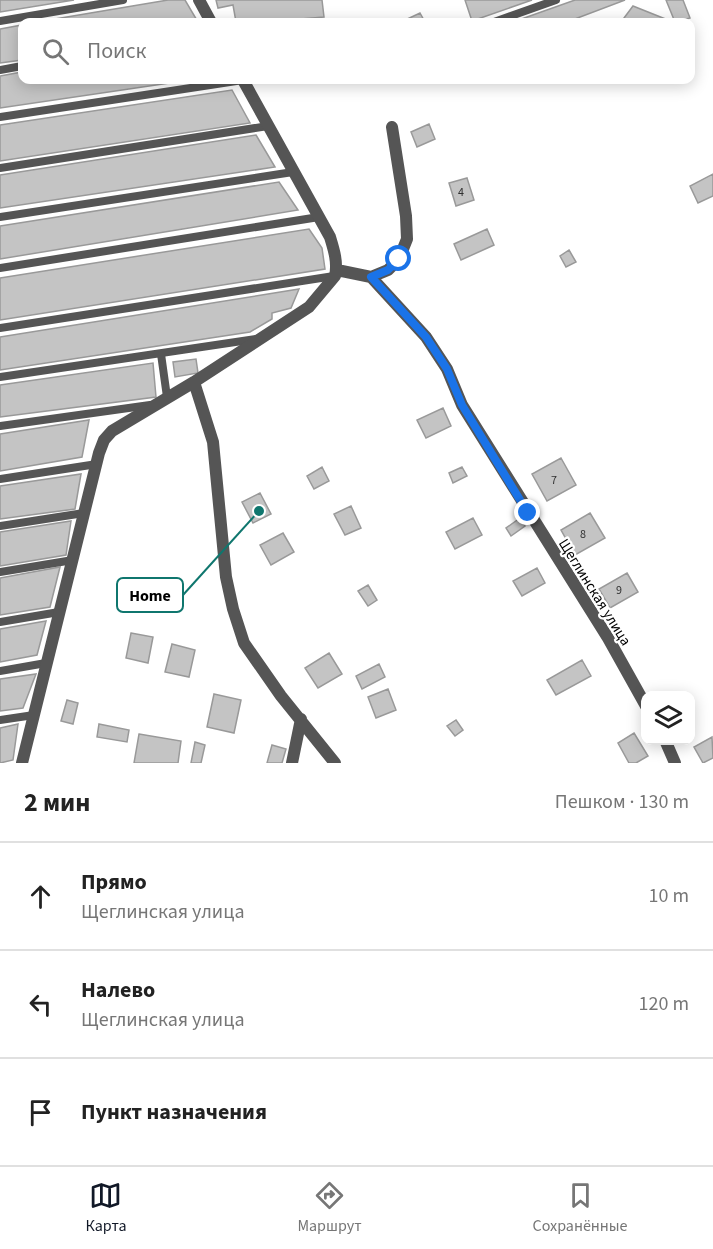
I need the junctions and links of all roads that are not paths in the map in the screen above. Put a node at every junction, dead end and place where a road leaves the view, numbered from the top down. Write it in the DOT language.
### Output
graph roads {
  1 [pos="123,0"];
  2 [pos="199,0"];
  3 [pos="556,0"];
  4 [pos="209,18"];
  5 [pos="505,18"];
  6 [pos="0,21"];
  7 [pos="18,67"];
  8 [pos="0,70"];
  9 [pos="217,84"];
  10 [pos="245,84"];
  11 [pos="0,117"];
  12 [pos="268,126"];
  13 [pos="392,127"];
  14 [pos="0,168"];
  15 [pos="293,172"];
  16 [pos="0,217"];
  17 [pos="319,217"];
  18 [pos="0,268"];
  19 [pos="336,273"];
  20 [pos="371,277"];
  21 [pos="0,328"];
  22 [pos="258,339"];
  23 [pos="162,354"];
  24 [pos="0,377"];
  25 [pos="194,382"];
  26 [pos="167,397"];
  27 [pos="154,405"];
  28 [pos="0,426"];
  29 [pos="96,464"];
  30 [pos="0,479"];
  31 [pos="84,513"];
  32 [pos="0,525"];
  33 [pos="72,560"];
  34 [pos="0,572"];
  35 [pos="59,612"];
  36 [pos="0,622"];
  37 [pos="46,663"];
  38 [pos="0,671"];
  39 [pos="641,699"];
  40 [pos="34,715"];
  41 [pos="301,719"];
  42 [pos="0,720"];
  43 [pos="667,745"];
  44 [pos="22,763"];
  45 [pos="292,763"];
  46 [pos="335,763"];
  47 [pos="675,763"];
  1 -- 6 [label="lane"];
  2 -- 4 [label="street"];
  3 -- 5 [label="lane"];
  7 -- 8 [label="lane"];
  9 -- 11 [label="lane"];
  10 -- 12 [label="street"];
  12 -- 14 [label="lane"];
  12 -- 15 [label="street"];
  13 -- 20 [label="street"];
  15 -- 16 [label="lane"];
  15 -- 17 [label="street"];
  17 -- 18 [label="lane"];
  17 -- 19 [label="street"];
  19 -- 20 [label="street"];
  19 -- 21 [label="lane"];
  19 -- 22 [label="street"];
  20 -- 39 [label="street, Щеглинская улица"];
  22 -- 23 [label="lane"];
  22 -- 25 [label="street"];
  23 -- 24 [label="lane"];
  23 -- 26 [label="lane"];
  25 -- 26 [label="street"];
  25 -- 41 [label="street"];
  26 -- 27 [label="street"];
  27 -- 28 [label="lane"];
  27 -- 29 [label="street"];
  29 -- 30 [label="lane"];
  29 -- 31 [label="street"];
  31 -- 32 [label="lane"];
  31 -- 33 [label="street"];
  33 -- 34 [label="lane"];
  33 -- 35 [label="street"];
  35 -- 36 [label="lane"];
  35 -- 37 [label="street"];
  37 -- 38 [label="lane"];
  37 -- 40 [label="street"];
  40 -- 42 [label="lane"];
  40 -- 44 [label="street"];
  41 -- 45 [label="street"];
  41 -- 46 [label="street"];
  43 -- 47 [label="street"];
}
